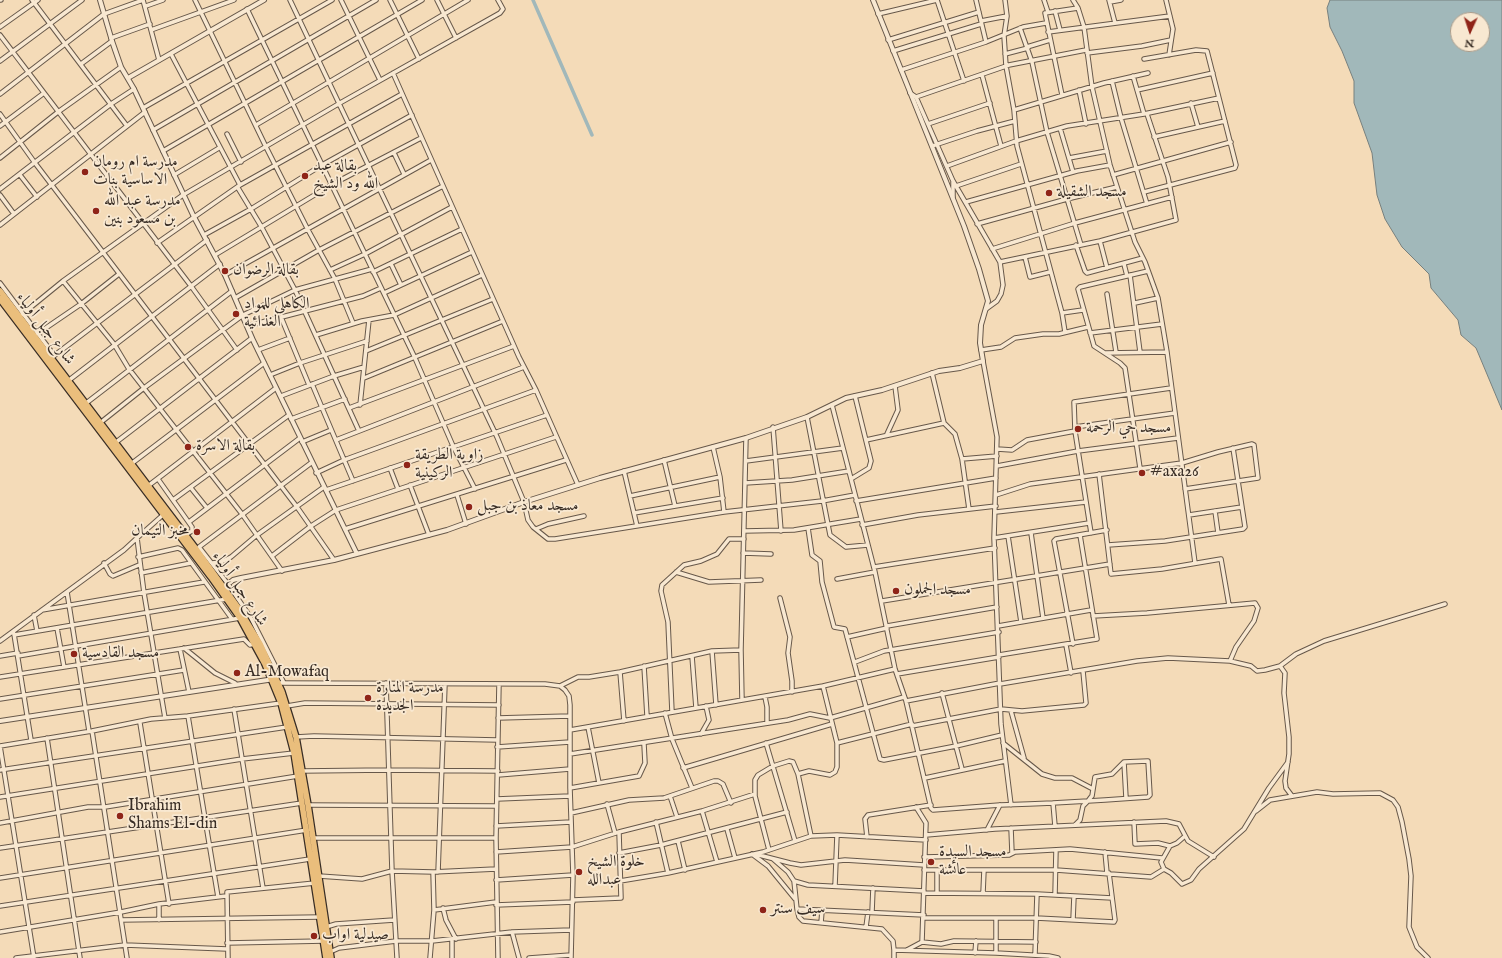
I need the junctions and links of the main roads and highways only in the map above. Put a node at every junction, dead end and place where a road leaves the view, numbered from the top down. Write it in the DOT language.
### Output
graph roads {
  1 [pos="0,291"];
  2 [pos="0,299"];
  3 [pos="277,681"];
  4 [pos="309,830"];
  5 [pos="330,955"];
  6 [pos="326,958"];
  1 -- 3 [label="main road, شارع جبل أولياء"];
  2 -- 3 [label="main road, شارع جبل أولياء"];
  3 -- 4 [label="main road, شارع جبل أولياء"];
  3 -- 4 [label="main road, شارع جبل أولياء"];
  4 -- 5 [label="main road, شارع جبل أولياء"];
  4 -- 6 [label="main road, شارع جبل أولياء"];
}
